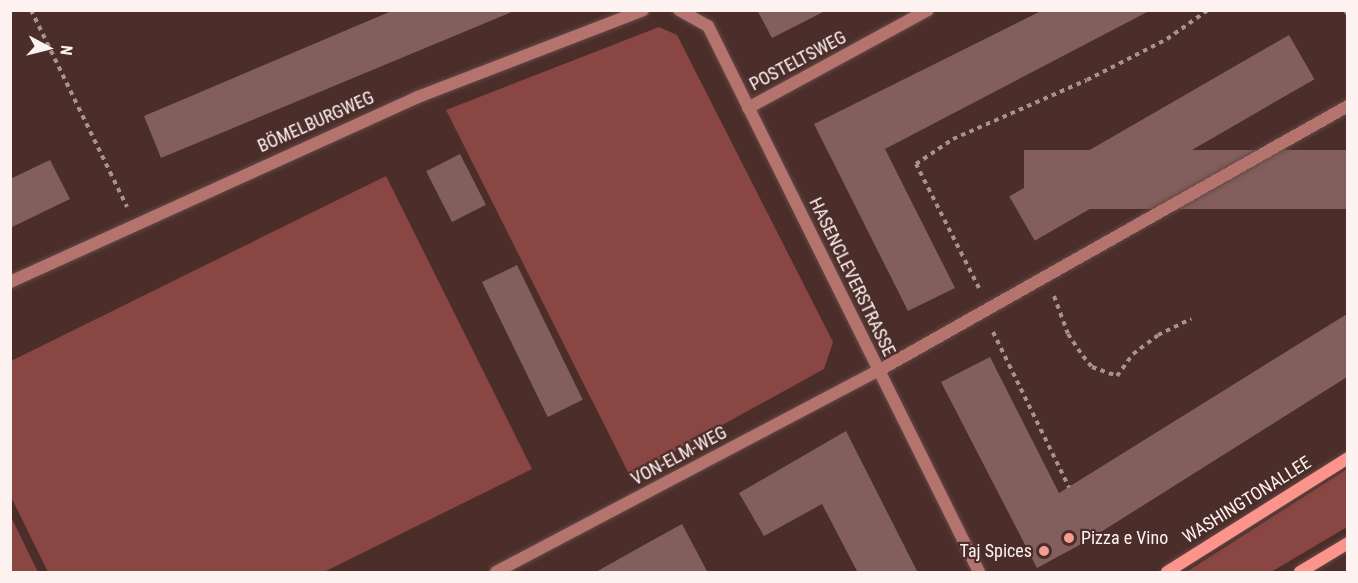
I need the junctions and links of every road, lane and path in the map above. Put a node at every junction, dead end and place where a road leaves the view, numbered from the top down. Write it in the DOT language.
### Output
graph roads {
  1 [pos="31,10"];
  2 [pos="643,10"];
  3 [pos="679,10"];
  4 [pos="928,10"];
  5 [pos="1208,10"];
  6 [pos="1345,10"];
  7 [pos="1347,15"];
  8 [pos="1347,106"];
  9 [pos="748,108"];
  10 [pos="134,222"];
  11 [pos="1046,276"];
  12 [pos="10,282"];
  13 [pos="986,310"];
  14 [pos="1191,319"];
  15 [pos="878,371"];
  16 [pos="1347,458"];
  17 [pos="1069,487"];
  18 [pos="1347,543"];
  19 [pos="496,573"];
  20 [pos="979,573"];
  21 [pos="1167,573"];
  22 [pos="1300,573"];
  1 -- 10 [label="path"];
  2 -- 10 [label="street, BÖMELBURGWEG"];
  3 -- 9 [label="street, HASENCLEVERSTRASSE"];
  4 -- 9 [label="street, POSTELTSWEG"];
  5 -- 13 [label="path"];
  6 -- 7 [label="path"];
  8 -- 11 [label="street, VON-ELM-WEG"];
  9 -- 15 [label="street, HASENCLEVERSTRASSE"];
  10 -- 12 [label="street, BÖMELBURGWEG"];
  11 -- 13 [label="street, VON-ELM-WEG"];
  11 -- 14 [label="path"];
  13 -- 15 [label="street, VON-ELM-WEG"];
  13 -- 17 [label="path"];
  15 -- 19 [label="street, VON-ELM-WEG"];
  15 -- 20 [label="street, HASENCLEVERSTRASSE"];
  16 -- 21 [label="street, WASHINGTONALLEE"];
  18 -- 22 [label="street"];
}
